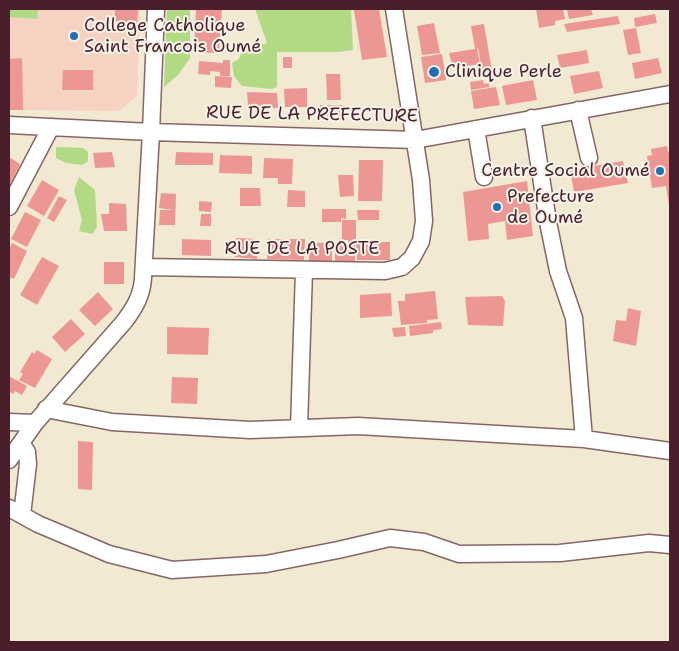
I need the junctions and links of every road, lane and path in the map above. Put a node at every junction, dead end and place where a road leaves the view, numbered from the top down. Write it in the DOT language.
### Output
graph roads {
  1 [pos="156,9"];
  2 [pos="394,9"];
  3 [pos="670,94"];
  4 [pos="578,110"];
  5 [pos="532,118"];
  6 [pos="9,125"];
  7 [pos="51,127"];
  8 [pos="476,129"];
  9 [pos="152,132"];
  10 [pos="414,140"];
  11 [pos="589,158"];
  12 [pos="484,177"];
  13 [pos="9,207"];
  14 [pos="144,267"];
  15 [pos="304,270"];
  16 [pos="46,410"];
  17 [pos="9,422"];
  18 [pos="35,423"];
  19 [pos="299,428"];
  20 [pos="584,439"];
  21 [pos="21,443"];
  22 [pos="670,451"];
  23 [pos="9,460"];
  24 [pos="15,512"];
  25 [pos="670,545"];
  1 -- 9 [label="street"];
  2 -- 10 [label="street, RUE DE LA POSTE"];
  3 -- 4 [label="street, RUE DE LA PREFECTURE"];
  4 -- 5 [label="street, RUE DE LA PREFECTURE"];
  4 -- 11 [label="street"];
  5 -- 8 [label="street, RUE DE LA PREFECTURE"];
  5 -- 20 [label="street"];
  6 -- 7 [label="street, RUE DE LA PREFECTURE"];
  7 -- 9 [label="street, RUE DE LA PREFECTURE"];
  7 -- 13 [label="street"];
  8 -- 10 [label="street, RUE DE LA PREFECTURE"];
  8 -- 12 [label="street"];
  9 -- 10 [label="street, RUE DE LA PREFECTURE"];
  9 -- 14 [label="street"];
  10 -- 15 [label="street, RUE DE LA POSTE"];
  14 -- 15 [label="street, RUE DE LA POSTE"];
  14 -- 16 [label="street"];
  15 -- 19 [label="street"];
  16 -- 18 [label="street"];
  16 -- 19 [label="street"];
  17 -- 18 [label="street"];
  18 -- 21 [label="street"];
  19 -- 20 [label="street"];
  20 -- 22 [label="street"];
  21 -- 23 [label="street"];
  21 -- 24 [label="street"];
  24 -- 25 [label="street"];
}
